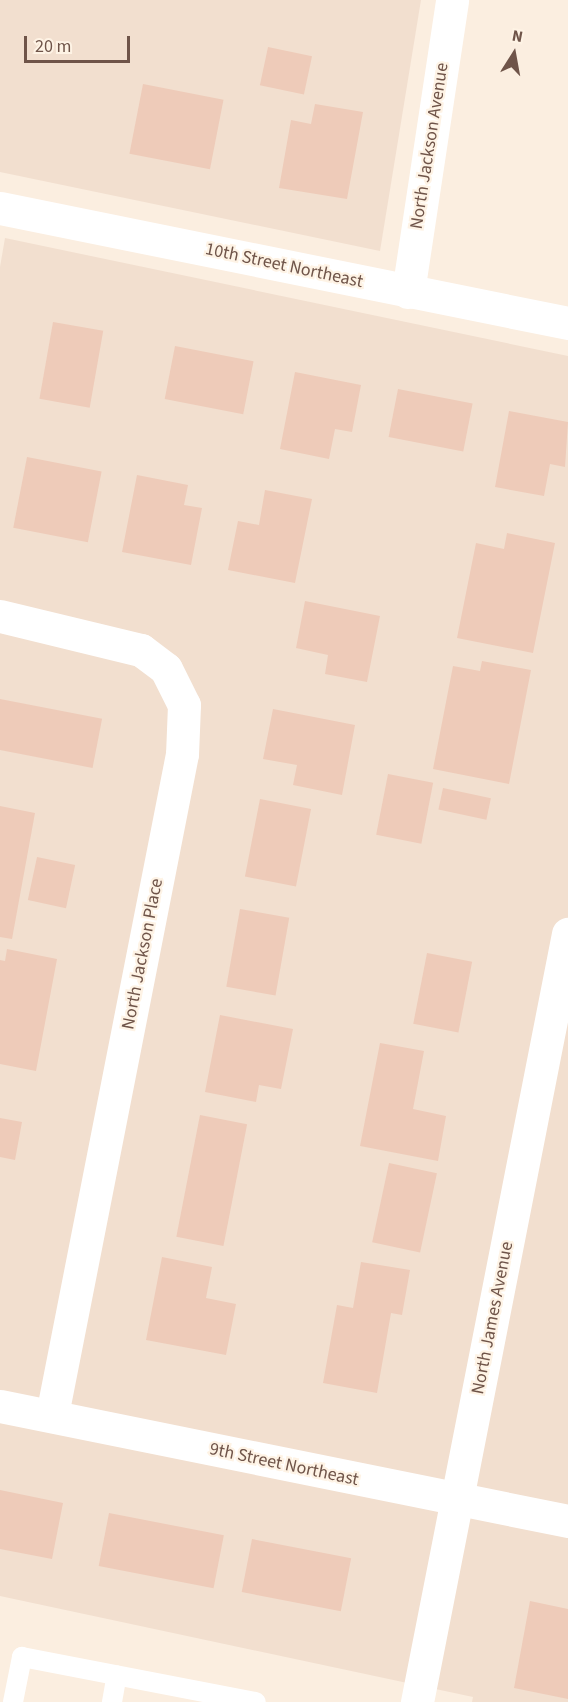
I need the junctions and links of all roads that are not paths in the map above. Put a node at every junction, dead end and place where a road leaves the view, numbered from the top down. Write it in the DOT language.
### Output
graph roads {
  1 [pos="452,0"];
  2 [pos="0,208"];
  3 [pos="408,291"];
  4 [pos="568,323"];
  5 [pos="0,616"];
  6 [pos="568,934"];
  7 [pos="0,1406"];
  8 [pos="52,1415"];
  9 [pos="456,1502"];
  10 [pos="568,1521"];
  11 [pos="117,1675"];
  12 [pos="214,1698"];
  13 [pos="13,1702"];
  14 [pos="112,1702"];
  15 [pos="256,1702"];
  16 [pos="417,1702"];
  1 -- 3 [label="street, North Jackson Avenue"];
  2 -- 3 [label="street, 10th Street Northeast"];
  3 -- 4 [label="street, 10th Street Northeast"];
  5 -- 8 [label="street, North Jackson Place"];
  6 -- 9 [label="street, North James Avenue"];
  7 -- 8 [label="street, 9th Street Northeast"];
  8 -- 9 [label="street, 9th Street Northeast"];
  9 -- 10 [label="street, 9th Street Northeast"];
  9 -- 16 [label="street, North James Avenue"];
  11 -- 12 [label="lane"];
  11 -- 13 [label="lane"];
  11 -- 14 [label="lane"];
  12 -- 15 [label="lane"];
}
